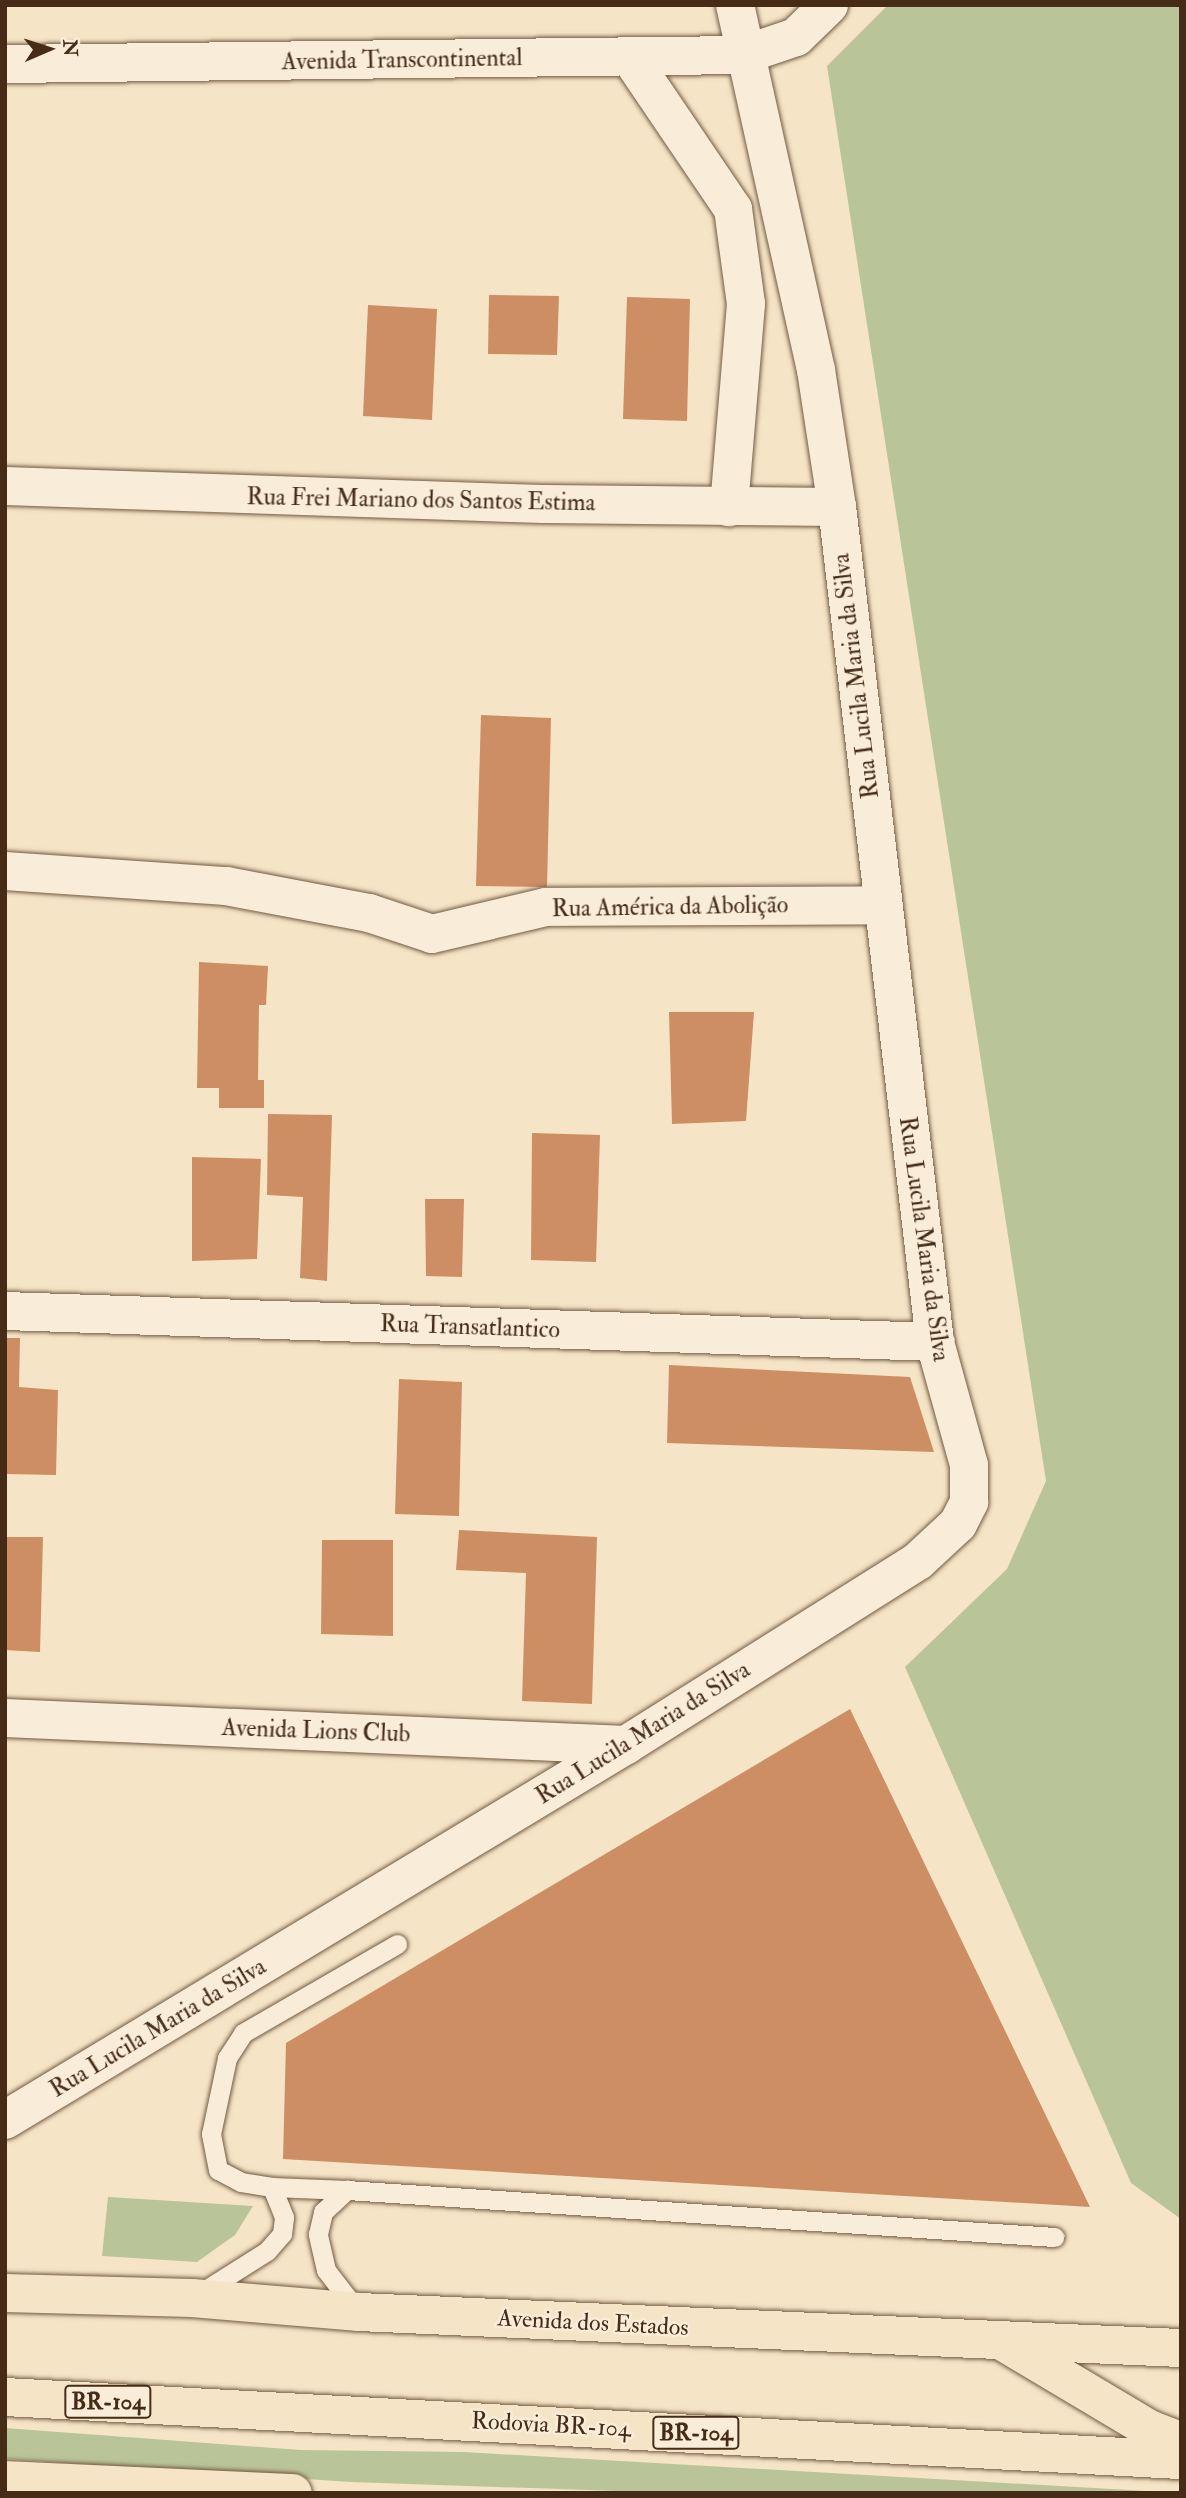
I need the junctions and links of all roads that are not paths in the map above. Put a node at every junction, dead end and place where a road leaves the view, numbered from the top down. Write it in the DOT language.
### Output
graph roads {
  1 [pos="735,5"];
  2 [pos="829,5"];
  3 [pos="743,55"];
  4 [pos="630,57"];
  5 [pos="5,64"];
  6 [pos="5,486"];
  7 [pos="729,507"];
  8 [pos="837,507"];
  9 [pos="5,871"];
  10 [pos="883,905"];
  11 [pos="5,1311"];
  12 [pos="935,1342"];
  13 [pos="5,1718"];
  14 [pos="626,1745"];
  15 [pos="397,1944"];
  16 [pos="5,2120"];
  17 [pos="272,2188"];
  18 [pos="347,2190"];
  19 [pos="1054,2237"];
  20 [pos="5,2294"];
  21 [pos="192,2298"];
  22 [pos="359,2312"];
  23 [pos="1005,2343"];
  24 [pos="1181,2348"];
  25 [pos="5,2397"];
  26 [pos="1181,2441"];
  27 [pos="1181,2460"];
  28 [pos="5,2480"];
  29 [pos="293,2493"];
  1 -- 3 [label="street, Rua Lucila Maria da Silva"];
  2 -- 3 [label="street, Avenida Transcontinental"];
  3 -- 4 [label="street, Avenida Transcontinental"];
  3 -- 8 [label="street, Rua Lucila Maria da Silva"];
  4 -- 5 [label="street, Avenida Transcontinental"];
  4 -- 7 [label="street"];
  6 -- 7 [label="street, Rua Frei Mariano dos Santos Estima"];
  7 -- 8 [label="street, Rua Frei Mariano dos Santos Estima"];
  8 -- 10 [label="street, Rua Lucila Maria da Silva"];
  9 -- 10 [label="street, Rua América da Abolição"];
  10 -- 12 [label="street, Rua Lucila Maria da Silva"];
  11 -- 12 [label="street, Rua Transatlantico"];
  12 -- 14 [label="street, Rua Lucila Maria da Silva"];
  13 -- 14 [label="street, Avenida Lions Club"];
  14 -- 16 [label="street, Rua Lucila Maria da Silva"];
  15 -- 17 [label="lane"];
  17 -- 18 [label="lane"];
  17 -- 21 [label="lane"];
  18 -- 19 [label="lane"];
  18 -- 22 [label="lane"];
  20 -- 21 [label="main road, Avenida dos Estados"];
  21 -- 22 [label="main road, Avenida dos Estados"];
  22 -- 23 [label="main road, Avenida dos Estados"];
  23 -- 24 [label="main road, Avenida dos Estados"];
  23 -- 26 [label="main road"];
  25 -- 27 [label="main road, Rodovia BR-104 / BR-104"];
  28 -- 29 [label="main road"];
}
